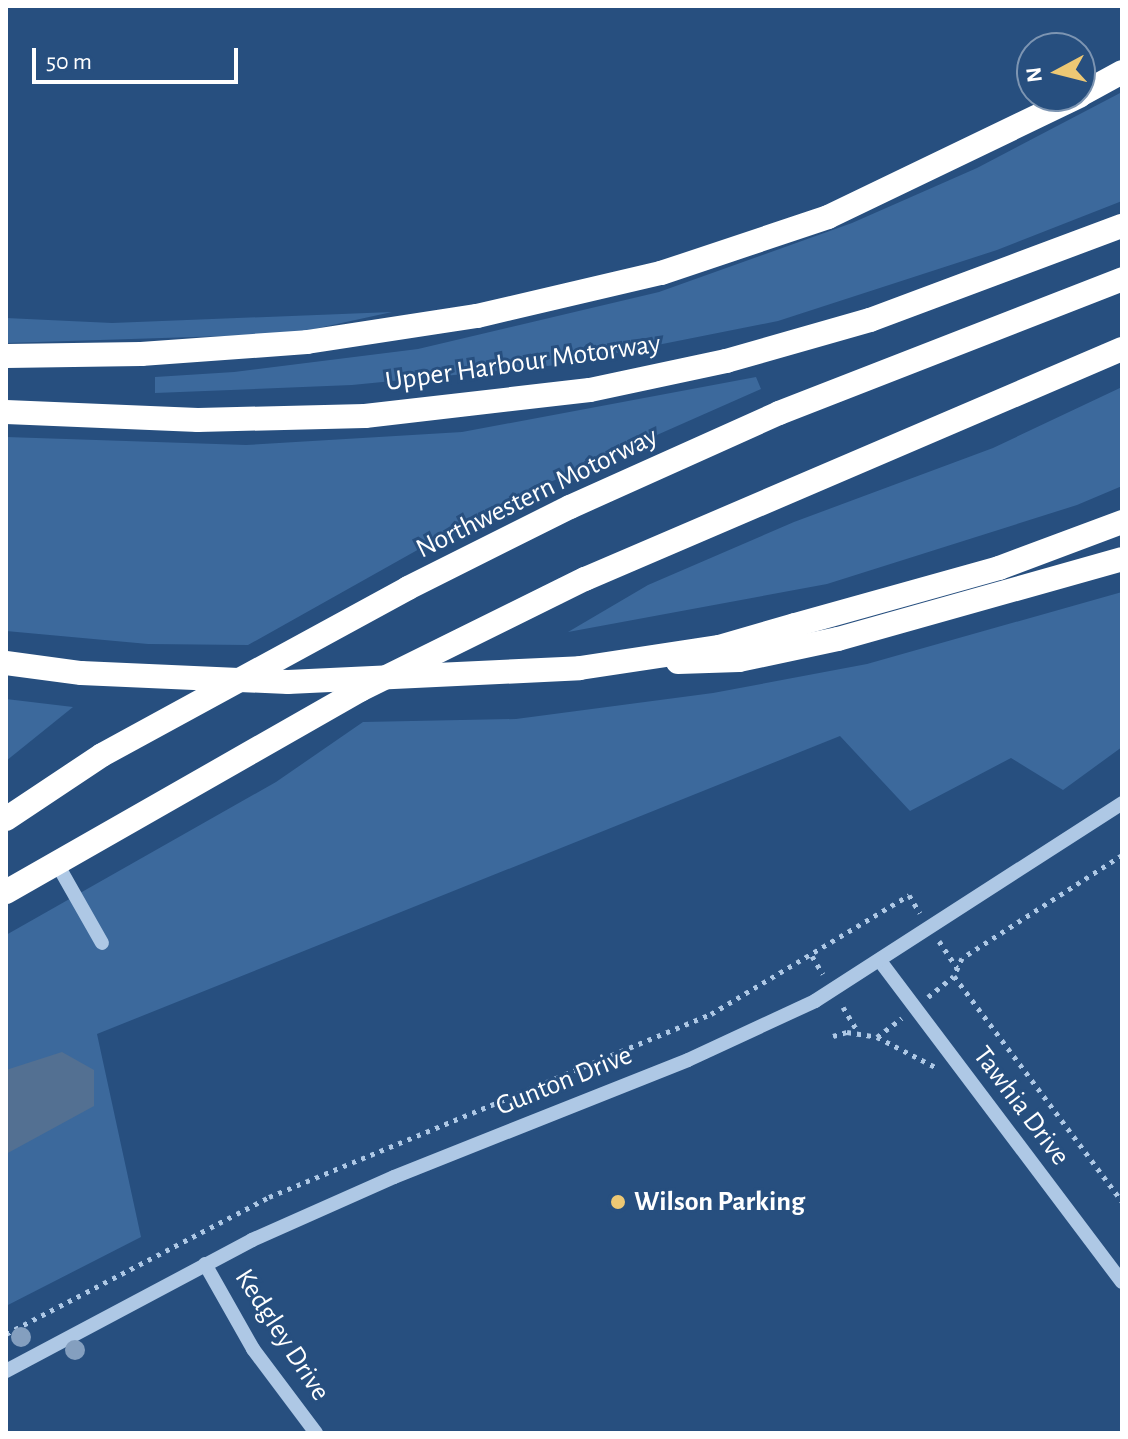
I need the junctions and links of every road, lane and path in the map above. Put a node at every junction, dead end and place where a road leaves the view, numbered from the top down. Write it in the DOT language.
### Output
graph roads {
  1 [pos="1122,72"];
  2 [pos="1096,87"];
  3 [pos="1047,112"];
  4 [pos="1122,226"];
  5 [pos="1122,279"];
  6 [pos="1122,349"];
  7 [pos="6,356"];
  8 [pos="6,412"];
  9 [pos="1122,522"];
  10 [pos="1122,559"];
  11 [pos="797,636"];
  12 [pos="6,663"];
  13 [pos="1122,803"];
  14 [pos="6,819"];
  15 [pos="1122,855"];
  16 [pos="56,862"];
  17 [pos="6,892"];
  18 [pos="916,906"];
  19 [pos="102,943"];
  20 [pos="948,954"];
  21 [pos="812,956"];
  22 [pos="880,961"];
  23 [pos="819,967"];
  24 [pos="957,968"];
  25 [pos="954,976"];
  26 [pos="945,984"];
  27 [pos="850,1018"];
  28 [pos="889,1028"];
  29 [pos="859,1033"];
  30 [pos="833,1036"];
  31 [pos="877,1037"];
  32 [pos="964,1074"];
  33 [pos="1122,1201"];
  34 [pos="205,1264"];
  35 [pos="1122,1282"];
  36 [pos="6,1334"];
  37 [pos="6,1371"];
  38 [pos="316,1433"];
  1 -- 2 [label="highway"];
  3 -- 7 [label="highway"];
  4 -- 8 [label="highway, Upper Harbour Motorway"];
  5 -- 14 [label="highway, Northwestern Motorway"];
  6 -- 16 [label="highway"];
  9 -- 11 [label="highway"];
  10 -- 11 [label="highway"];
  11 -- 12 [label="highway, bridge"];
  13 -- 22 [label="street, Gunton Drive"];
  15 -- 24 [label="path"];
  16 -- 17 [label="highway"];
  16 -- 19 [label="street"];
  18 -- 21 [label="path"];
  20 -- 24 [label="path"];
  21 -- 23 [label="path"];
  21 -- 36 [label="path"];
  22 -- 32 [label="street, Tawhia Drive"];
  22 -- 34 [label="street, Gunton Drive"];
  24 -- 25 [label="path"];
  25 -- 26 [label="path"];
  25 -- 33 [label="path"];
  27 -- 29 [label="path"];
  28 -- 31 [label="path"];
  29 -- 30 [label="path"];
  29 -- 31 [label="path"];
  31 -- 32 [label="path"];
  32 -- 35 [label="street, Tawhia Drive"];
  34 -- 37 [label="street, Gunton Drive"];
  34 -- 38 [label="street, Kedgley Drive"];
}
